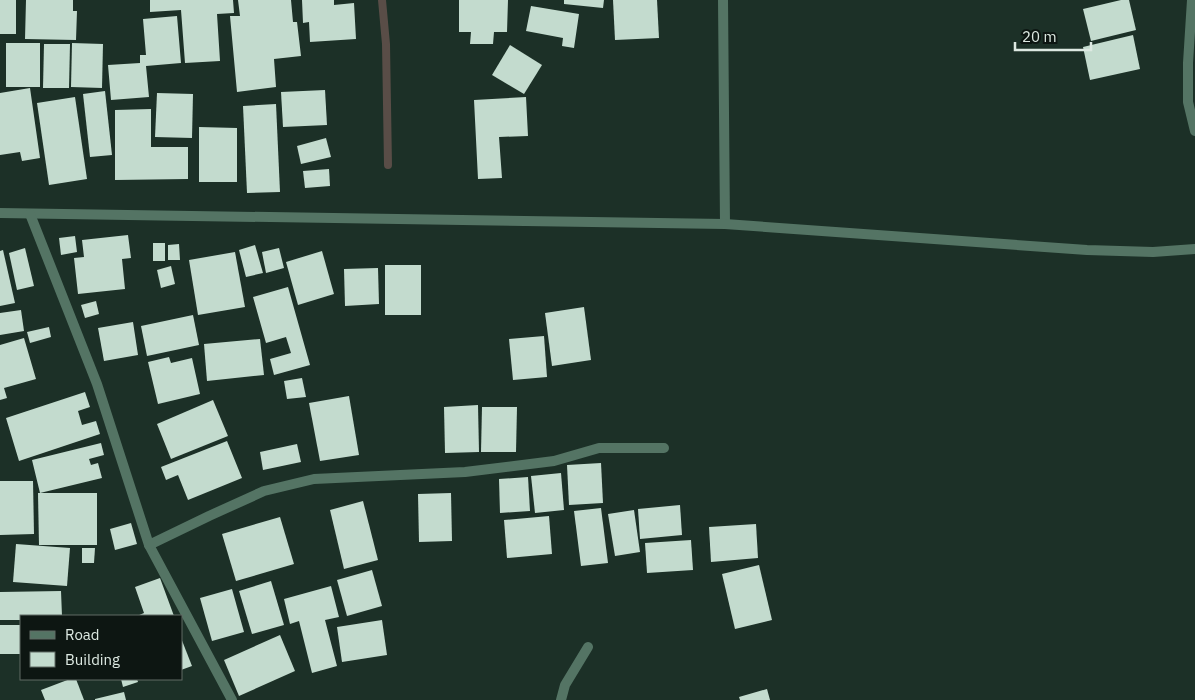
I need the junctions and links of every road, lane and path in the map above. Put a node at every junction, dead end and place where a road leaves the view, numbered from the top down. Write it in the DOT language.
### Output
graph roads {
  1 [pos="723,0"];
  2 [pos="1192,0"];
  3 [pos="1195,131"];
  4 [pos="0,213"];
  5 [pos="30,214"];
  6 [pos="725,224"];
  7 [pos="1195,248"];
  8 [pos="664,448"];
  9 [pos="149,545"];
  10 [pos="588,647"];
  11 [pos="232,700"];
  12 [pos="561,700"];
  1 -- 6 [label="street"];
  2 -- 3 [label="street"];
  4 -- 5 [label="street"];
  5 -- 6 [label="street"];
  5 -- 9 [label="street"];
  6 -- 7 [label="street"];
  8 -- 9 [label="street"];
  9 -- 11 [label="street"];
  10 -- 12 [label="street"];
}
